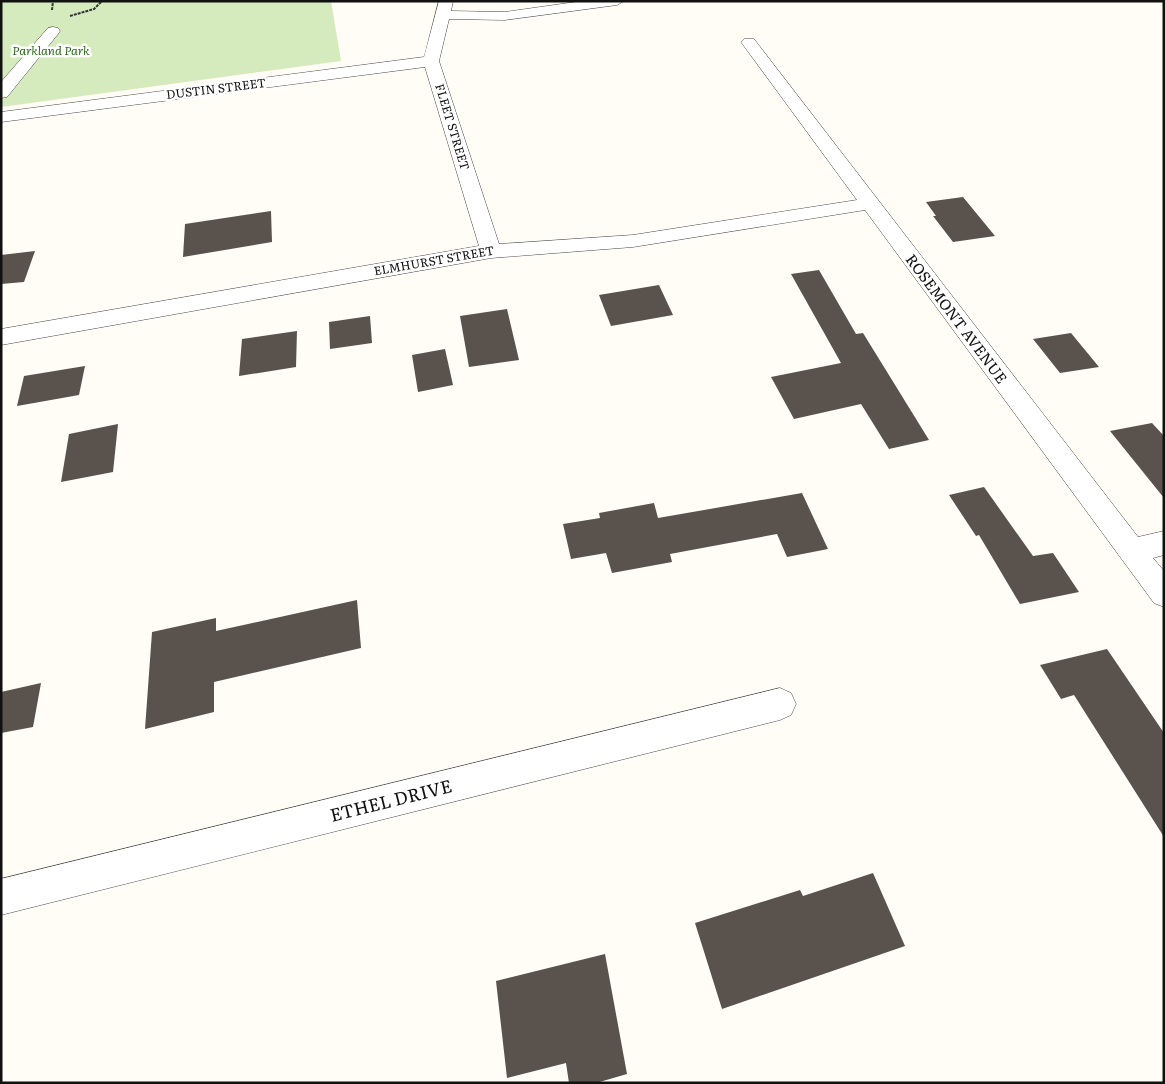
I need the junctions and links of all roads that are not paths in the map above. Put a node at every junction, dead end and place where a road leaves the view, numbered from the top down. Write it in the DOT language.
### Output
graph roads {
  1 [pos="617,1"];
  2 [pos="445,8"];
  3 [pos="54,23"];
  4 [pos="749,42"];
  5 [pos="431,61"];
  6 [pos="1,93"];
  7 [pos="1,117"];
  8 [pos="869,204"];
  9 [pos="491,251"];
  10 [pos="1,337"];
  11 [pos="1164,543"];
  12 [pos="1132,552"];
  13 [pos="1164,594"];
  14 [pos="780,704"];
  15 [pos="1,897"];
  1 -- 2 [label="street"];
  2 -- 5 [label="street"];
  3 -- 6 [label="street"];
  4 -- 8 [label="street, ROSEMONT AVENUE"];
  5 -- 7 [label="street, DUSTIN STREET"];
  5 -- 9 [label="street, FLEET STREET"];
  8 -- 9 [label="street, ELMHURST STREET"];
  8 -- 12 [label="street, ROSEMONT AVENUE"];
  9 -- 10 [label="street, ELMHURST STREET"];
  11 -- 12 [label="street"];
  12 -- 13 [label="street, ROSEMONT AVENUE"];
  14 -- 15 [label="street, ETHEL DRIVE"];
}
